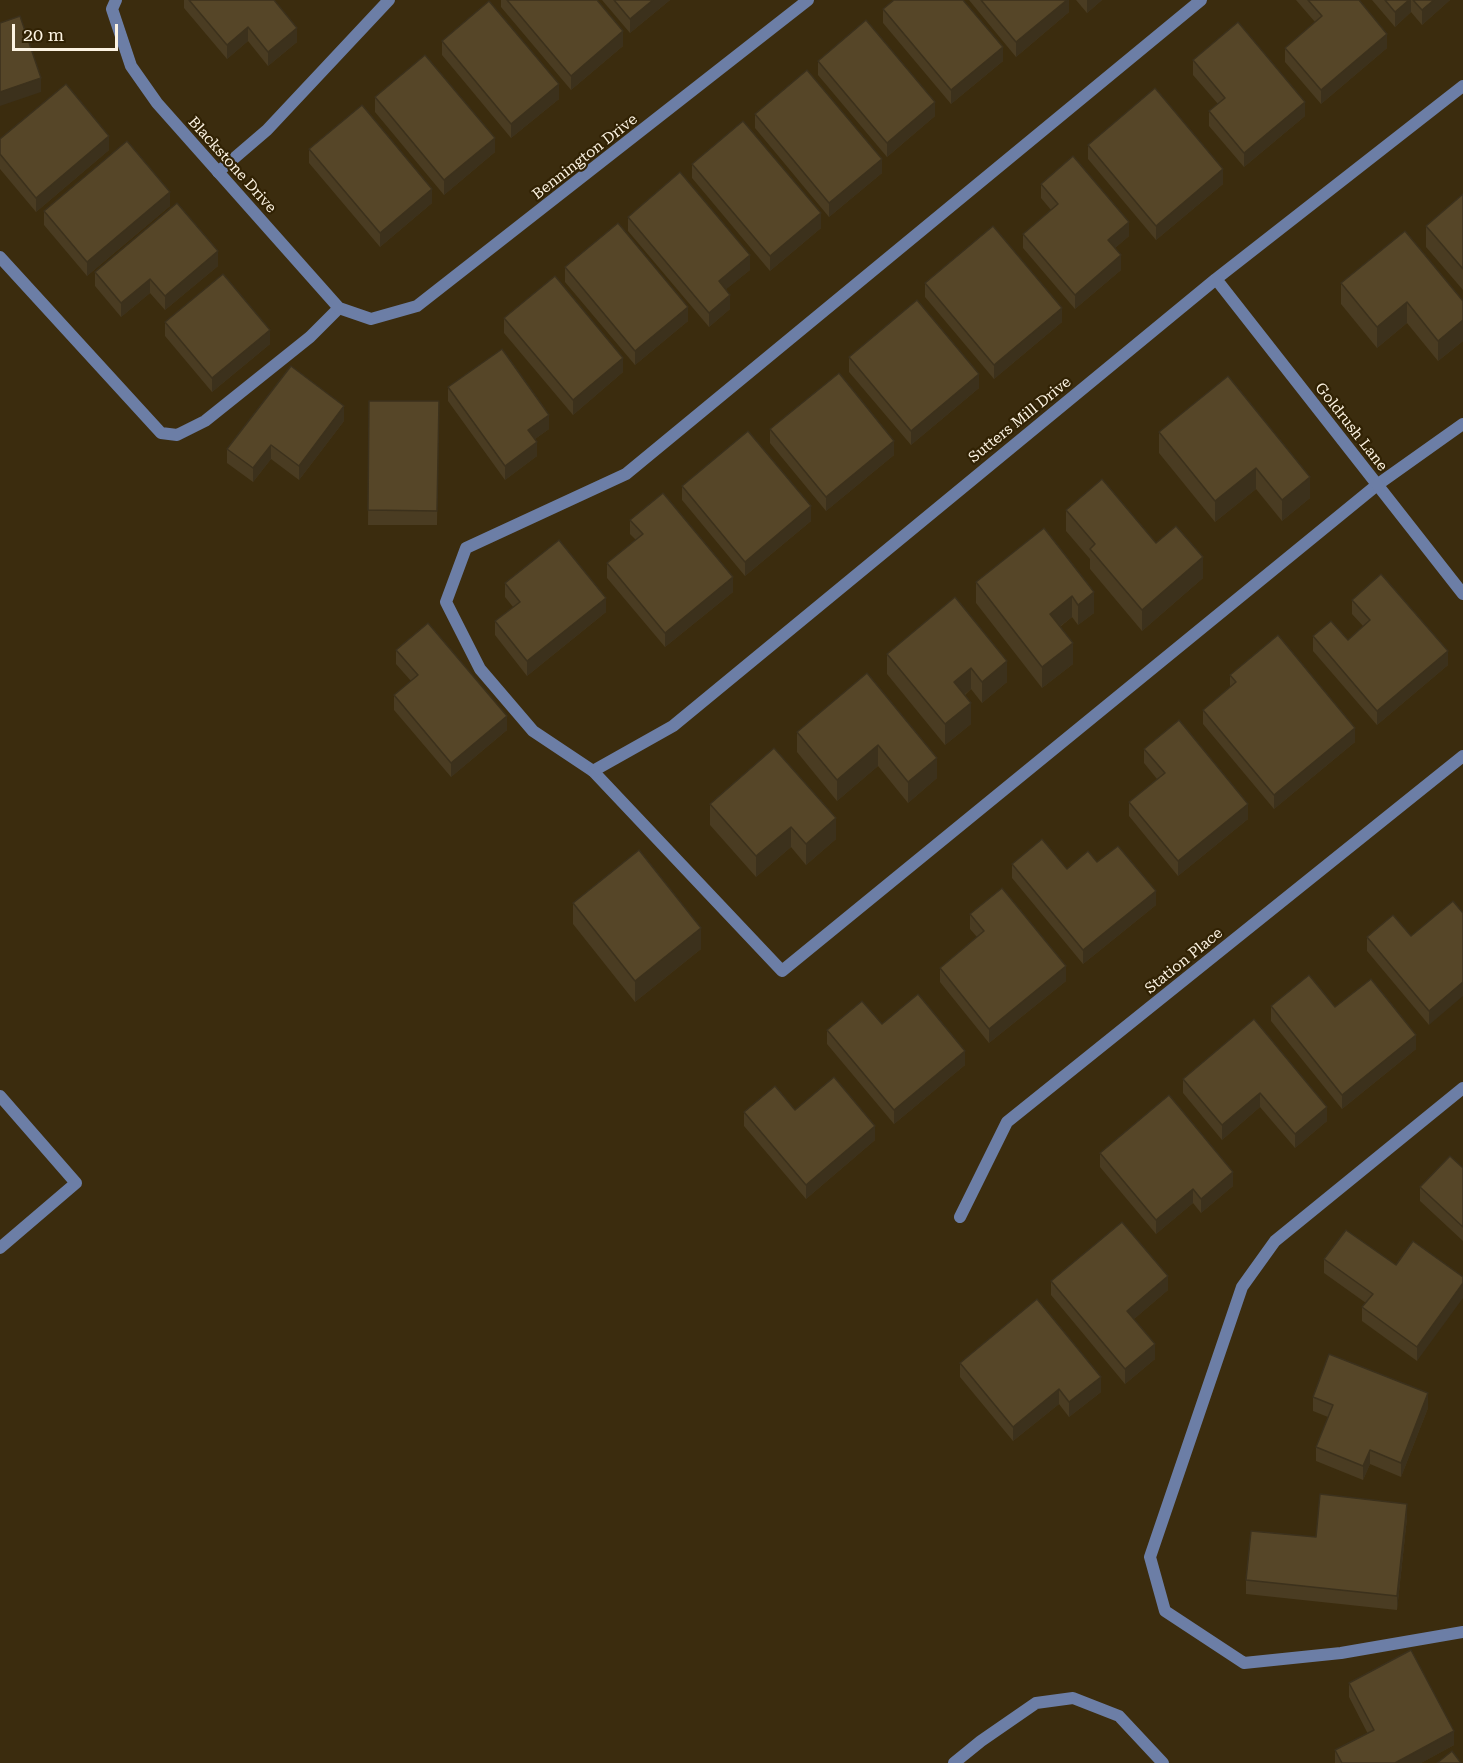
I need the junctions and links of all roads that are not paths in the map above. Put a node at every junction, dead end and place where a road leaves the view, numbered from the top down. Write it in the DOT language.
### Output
graph roads {
  1 [pos="116,0"];
  2 [pos="390,0"];
  3 [pos="808,0"];
  4 [pos="1201,0"];
  5 [pos="1463,86"];
  6 [pos="218,172"];
  7 [pos="0,256"];
  8 [pos="1216,279"];
  9 [pos="339,308"];
  10 [pos="371,319"];
  11 [pos="1463,424"];
  12 [pos="1377,485"];
  13 [pos="1463,594"];
  14 [pos="1463,756"];
  15 [pos="593,771"];
  16 [pos="1463,1088"];
  17 [pos="0,1096"];
  18 [pos="960,1217"];
  19 [pos="0,1248"];
  20 [pos="1463,1632"];
  21 [pos="954,1763"];
  22 [pos="1163,1763"];
  1 -- 6 [label="street, Blackstone Drive"];
  2 -- 6 [label="street"];
  3 -- 10 [label="street, Bennington Drive"];
  4 -- 15 [label="street"];
  5 -- 8 [label="street, Sutters Mill Drive"];
  6 -- 9 [label="street, Blackstone Drive"];
  7 -- 9 [label="street"];
  8 -- 12 [label="street, Goldrush Lane"];
  8 -- 15 [label="street, Sutters Mill Drive"];
  9 -- 10 [label="street, Blackstone Drive"];
  11 -- 12 [label="street"];
  12 -- 13 [label="street, Goldrush Lane"];
  12 -- 15 [label="street"];
  14 -- 18 [label="street, Station Place"];
  16 -- 20 [label="street"];
  17 -- 19 [label="street"];
  21 -- 22 [label="street"];
}
